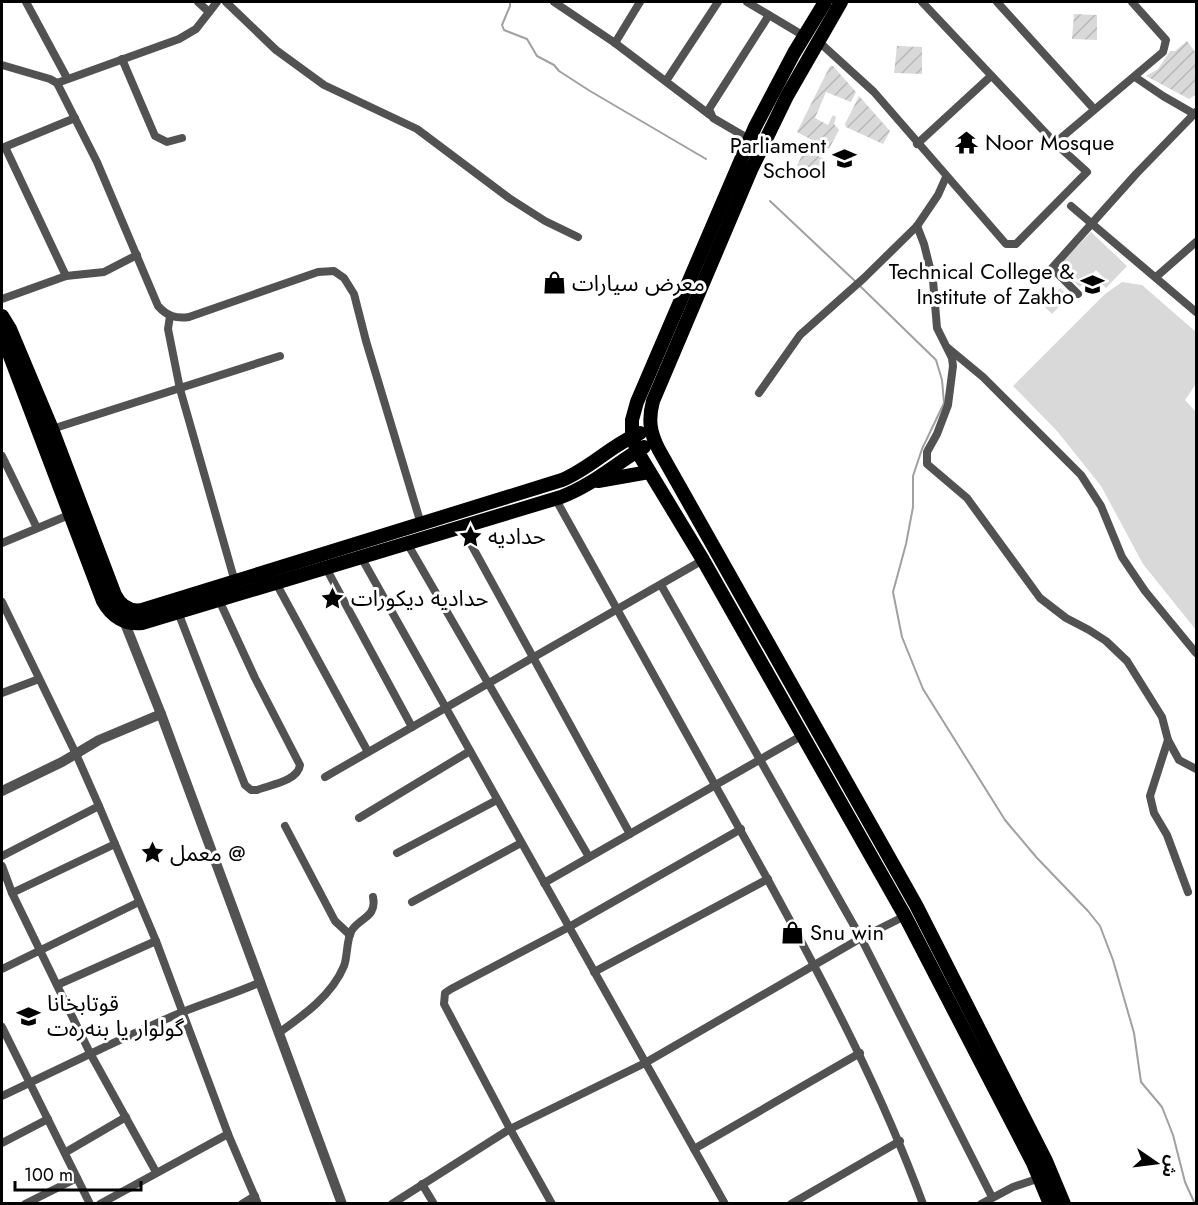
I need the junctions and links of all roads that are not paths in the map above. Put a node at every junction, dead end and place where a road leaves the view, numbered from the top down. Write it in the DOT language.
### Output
graph roads {
  1 [pos="26,2"];
  2 [pos="198,2"];
  3 [pos="217,2"];
  4 [pos="226,2"];
  5 [pos="640,2"];
  6 [pos="718,2"];
  7 [pos="747,2"];
  8 [pos="825,2"];
  9 [pos="841,2"];
  10 [pos="922,2"];
  11 [pos="1132,2"];
  12 [pos="560,3"];
  13 [pos="1002,3"];
  14 [pos="209,12"];
  15 [pos="769,15"];
  16 [pos="804,36"];
  17 [pos="818,41"];
  18 [pos="615,43"];
  19 [pos="122,59"];
  20 [pos="2,65"];
  21 [pos="991,76"];
  22 [pos="1135,77"];
  23 [pos="67,78"];
  24 [pos="666,81"];
  25 [pos="57,83"];
  26 [pos="1094,109"];
  27 [pos="1196,114"];
  28 [pos="710,115"];
  29 [pos="75,118"];
  30 [pos="182,138"];
  31 [pos="749,139"];
  32 [pos="1056,143"];
  33 [pos="917,144"];
  34 [pos="3,147"];
  35 [pos="946,177"];
  36 [pos="1071,206"];
  37 [pos="1091,224"];
  38 [pos="917,226"];
  39 [pos="578,237"];
  40 [pos="1197,242"];
  41 [pos="137,255"];
  42 [pos="66,276"];
  43 [pos="1156,277"];
  44 [pos="1078,294"];
  45 [pos="2,299"];
  46 [pos="1197,312"];
  47 [pos="170,315"];
  48 [pos="2,316"];
  49 [pos="2,335"];
  50 [pos="944,344"];
  51 [pos="280,356"];
  52 [pos="180,388"];
  53 [pos="759,393"];
  54 [pos="52,429"];
  55 [pos="652,435"];
  56 [pos="632,436"];
  57 [pos="637,451"];
  58 [pos="2,456"];
  59 [pos="587,467"];
  60 [pos="649,472"];
  61 [pos="593,482"];
  62 [pos="555,498"];
  63 [pos="69,515"];
  64 [pos="421,524"];
  65 [pos="461,526"];
  66 [pos="37,528"];
  67 [pos="2,543"];
  68 [pos="407,543"];
  69 [pos="361,557"];
  70 [pos="703,560"];
  71 [pos="326,568"];
  72 [pos="235,582"];
  73 [pos="276,583"];
  74 [pos="661,585"];
  75 [pos="219,600"];
  76 [pos="2,602"];
  77 [pos="616,610"];
  78 [pos="178,612"];
  79 [pos="126,615"];
  80 [pos="1197,653"];
  81 [pos="534,657"];
  82 [pos="39,679"];
  83 [pos="489,683"];
  84 [pos="2,693"];
  85 [pos="445,708"];
  86 [pos="161,714"];
  87 [pos="412,727"];
  88 [pos="803,735"];
  89 [pos="1168,740"];
  90 [pos="470,751"];
  91 [pos="368,752"];
  92 [pos="76,754"];
  93 [pos="760,759"];
  94 [pos="1197,769"];
  95 [pos="325,777"];
  96 [pos="716,785"];
  97 [pos="2,791"];
  98 [pos="497,800"];
  99 [pos="99,806"];
  100 [pos="359,818"];
  101 [pos="285,826"];
  102 [pos="741,829"];
  103 [pos="630,834"];
  104 [pos="521,843"];
  105 [pos="115,844"];
  106 [pos="397,854"];
  107 [pos="2,856"];
  108 [pos="589,857"];
  109 [pos="2,866"];
  110 [pos="768,879"];
  111 [pos="544,884"];
  112 [pos="1188,892"];
  113 [pos="12,893"];
  114 [pos="373,897"];
  115 [pos="139,902"];
  116 [pos="412,902"];
  117 [pos="904,916"];
  118 [pos="569,927"];
  119 [pos="350,935"];
  120 [pos="861,938"];
  121 [pos="156,941"];
  122 [pos="40,950"];
  123 [pos="815,964"];
  124 [pos="2,969"];
  125 [pos="594,972"];
  126 [pos="261,982"];
  127 [pos="57,985"];
  128 [pos="183,1012"];
  129 [pos="2,1027"];
  130 [pos="280,1032"];
  131 [pos="5,1044"];
  132 [pos="90,1053"];
  133 [pos="860,1053"];
  134 [pos="645,1063"];
  135 [pos="29,1083"];
  136 [pos="2,1096"];
  137 [pos="126,1117"];
  138 [pos="48,1119"];
  139 [pos="510,1129"];
  140 [pos="228,1134"];
  141 [pos="900,1141"];
  142 [pos="2,1143"];
  143 [pos="694,1149"];
  144 [pos="66,1152"];
  145 [pos="156,1172"];
  146 [pos="77,1178"];
  147 [pos="1040,1178"];
  148 [pos="422,1184"];
  149 [pos="992,1197"];
  150 [pos="43,1199"];
  151 [pos="257,1200"];
  152 [pos="25,1203"];
  153 [pos="90,1203"];
  154 [pos="100,1203"];
  155 [pos="242,1203"];
  156 [pos="342,1203"];
  157 [pos="392,1203"];
  158 [pos="434,1203"];
  159 [pos="552,1203"];
  160 [pos="725,1203"];
  161 [pos="791,1203"];
  162 [pos="923,1203"];
  163 [pos="981,1203"];
  164 [pos="1050,1203"];
  165 [pos="1064,1203"];
  1 -- 23 [label="street"];
  2 -- 14 [label="street"];
  3 -- 14 [label="street"];
  4 -- 39 [label="street"];
  5 -- 18 [label="street"];
  6 -- 24 [label="street"];
  7 -- 15 [label="street"];
  8 -- 16 [label="main road"];
  9 -- 17 [label="main road"];
  10 -- 21 [label="street"];
  11 -- 22 [label="street"];
  12 -- 18 [label="street"];
  13 -- 26 [label="street"];
  14 -- 19 [label="street"];
  15 -- 16 [label="street"];
  15 -- 28 [label="street"];
  16 -- 31 [label="main road"];
  17 -- 33 [label="street"];
  17 -- 55 [label="main road"];
  18 -- 24 [label="street"];
  19 -- 23 [label="street"];
  19 -- 30 [label="street"];
  20 -- 25 [label="street"];
  21 -- 32 [label="street"];
  21 -- 33 [label="street"];
  22 -- 26 [label="street"];
  22 -- 27 [label="street"];
  23 -- 25 [label="street"];
  24 -- 28 [label="street"];
  25 -- 29 [label="street"];
  26 -- 32 [label="street"];
  27 -- 37 [label="street"];
  28 -- 31 [label="street"];
  29 -- 34 [label="street"];
  29 -- 41 [label="street"];
  31 -- 56 [label="main road"];
  32 -- 35 [label="street"];
  33 -- 35 [label="street"];
  34 -- 42 [label="street"];
  35 -- 38 [label="street"];
  36 -- 37 [label="street"];
  37 -- 43 [label="street"];
  37 -- 44 [label="street"];
  38 -- 50 [label="street"];
  38 -- 53 [label="street"];
  40 -- 43 [label="street"];
  41 -- 42 [label="street"];
  41 -- 47 [label="street"];
  42 -- 45 [label="street"];
  43 -- 46 [label="street"];
  47 -- 52 [label="street"];
  47 -- 64 [label="street"];
  48 -- 54 [label="main road"];
  49 -- 63 [label="main road"];
  50 -- 80 [label="street"];
  50 -- 89 [label="street"];
  51 -- 52 [label="street"];
  52 -- 54 [label="street"];
  52 -- 72 [label="street"];
  54 -- 79 [label="main road"];
  55 -- 56 [label="main road"];
  55 -- 57 [label="main road"];
  55 -- 165 [label="main road"];
  56 -- 57 [label="main road"];
  56 -- 59 [label="main road"];
  57 -- 60 [label="main road"];
  57 -- 61 [label="main road"];
  58 -- 66 [label="street"];
  59 -- 61 [label="main road"];
  59 -- 64 [label="main road"];
  60 -- 61 [label="main road"];
  60 -- 70 [label="main road"];
  61 -- 62 [label="main road"];
  62 -- 65 [label="main road"];
  62 -- 77 [label="street"];
  63 -- 66 [label="street"];
  63 -- 79 [label="main road"];
  64 -- 72 [label="main road"];
  65 -- 68 [label="main road"];
  65 -- 81 [label="street"];
  66 -- 67 [label="street"];
  68 -- 69 [label="main road"];
  68 -- 83 [label="street"];
  69 -- 71 [label="main road"];
  69 -- 85 [label="street"];
  70 -- 74 [label="street"];
  70 -- 88 [label="main road"];
  71 -- 73 [label="main road"];
  71 -- 87 [label="street"];
  72 -- 79 [label="main road"];
  73 -- 75 [label="main road"];
  73 -- 91 [label="street"];
  74 -- 77 [label="street"];
  74 -- 93 [label="street"];
  75 -- 78 [label="main road"];
  75 -- 78 [label="street"];
  76 -- 82 [label="street"];
  77 -- 81 [label="street"];
  77 -- 96 [label="street"];
  78 -- 79 [label="main road"];
  79 -- 86 [label="street"];
  81 -- 83 [label="street"];
  81 -- 103 [label="street"];
  82 -- 84 [label="street"];
  82 -- 92 [label="street"];
  83 -- 85 [label="street"];
  83 -- 108 [label="street"];
  85 -- 87 [label="street"];
  85 -- 90 [label="street"];
  86 -- 92 [label="street"];
  86 -- 126 [label="street"];
  87 -- 91 [label="street"];
  88 -- 93 [label="street"];
  88 -- 117 [label="main road"];
  89 -- 94 [label="street"];
  89 -- 112 [label="street"];
  90 -- 98 [label="street"];
  90 -- 100 [label="street"];
  91 -- 95 [label="street"];
  92 -- 97 [label="street"];
  92 -- 99 [label="street"];
  93 -- 96 [label="street"];
  93 -- 120 [label="street"];
  96 -- 102 [label="street"];
  96 -- 103 [label="street"];
  98 -- 104 [label="street"];
  98 -- 106 [label="street"];
  99 -- 105 [label="street"];
  99 -- 107 [label="street"];
  101 -- 119 [label="street"];
  102 -- 110 [label="street"];
  102 -- 118 [label="street"];
  103 -- 108 [label="street"];
  104 -- 111 [label="street"];
  104 -- 116 [label="street"];
  105 -- 113 [label="street"];
  105 -- 115 [label="street"];
  108 -- 111 [label="street"];
  109 -- 113 [label="street"];
  110 -- 123 [label="street"];
  110 -- 125 [label="street"];
  111 -- 118 [label="street"];
  113 -- 122 [label="street"];
  114 -- 119 [label="street"];
  115 -- 121 [label="street"];
  115 -- 122 [label="street"];
  117 -- 120 [label="street"];
  117 -- 147 [label="main road"];
  118 -- 125 [label="street"];
  118 -- 139 [label="street"];
  119 -- 130 [label="street"];
  120 -- 123 [label="street"];
  120 -- 149 [label="street"];
  121 -- 127 [label="street"];
  121 -- 128 [label="street"];
  122 -- 124 [label="street"];
  122 -- 127 [label="street"];
  123 -- 133 [label="street"];
  123 -- 134 [label="street"];
  125 -- 134 [label="street"];
  126 -- 128 [label="street"];
  126 -- 130 [label="street"];
  127 -- 132 [label="street"];
  128 -- 132 [label="street"];
  128 -- 140 [label="street"];
  129 -- 131 [label="street"];
  130 -- 156 [label="street"];
  131 -- 135 [label="street"];
  132 -- 135 [label="street"];
  132 -- 137 [label="street"];
  133 -- 141 [label="street"];
  133 -- 143 [label="street"];
  134 -- 139 [label="street"];
  134 -- 143 [label="street"];
  135 -- 136 [label="street"];
  135 -- 138 [label="street"];
  137 -- 144 [label="street"];
  137 -- 145 [label="street"];
  138 -- 142 [label="street"];
  138 -- 144 [label="street"];
  139 -- 148 [label="street"];
  139 -- 159 [label="street"];
  140 -- 145 [label="street"];
  140 -- 151 [label="street"];
  141 -- 161 [label="street"];
  141 -- 162 [label="street"];
  143 -- 160 [label="street"];
  144 -- 146 [label="street"];
  145 -- 154 [label="street"];
  146 -- 150 [label="street"];
  146 -- 153 [label="street"];
  147 -- 149 [label="street"];
  147 -- 164 [label="main road"];
  148 -- 157 [label="street"];
  148 -- 158 [label="street"];
  149 -- 163 [label="street"];
  150 -- 152 [label="street"];
  151 -- 155 [label="street"];
}
